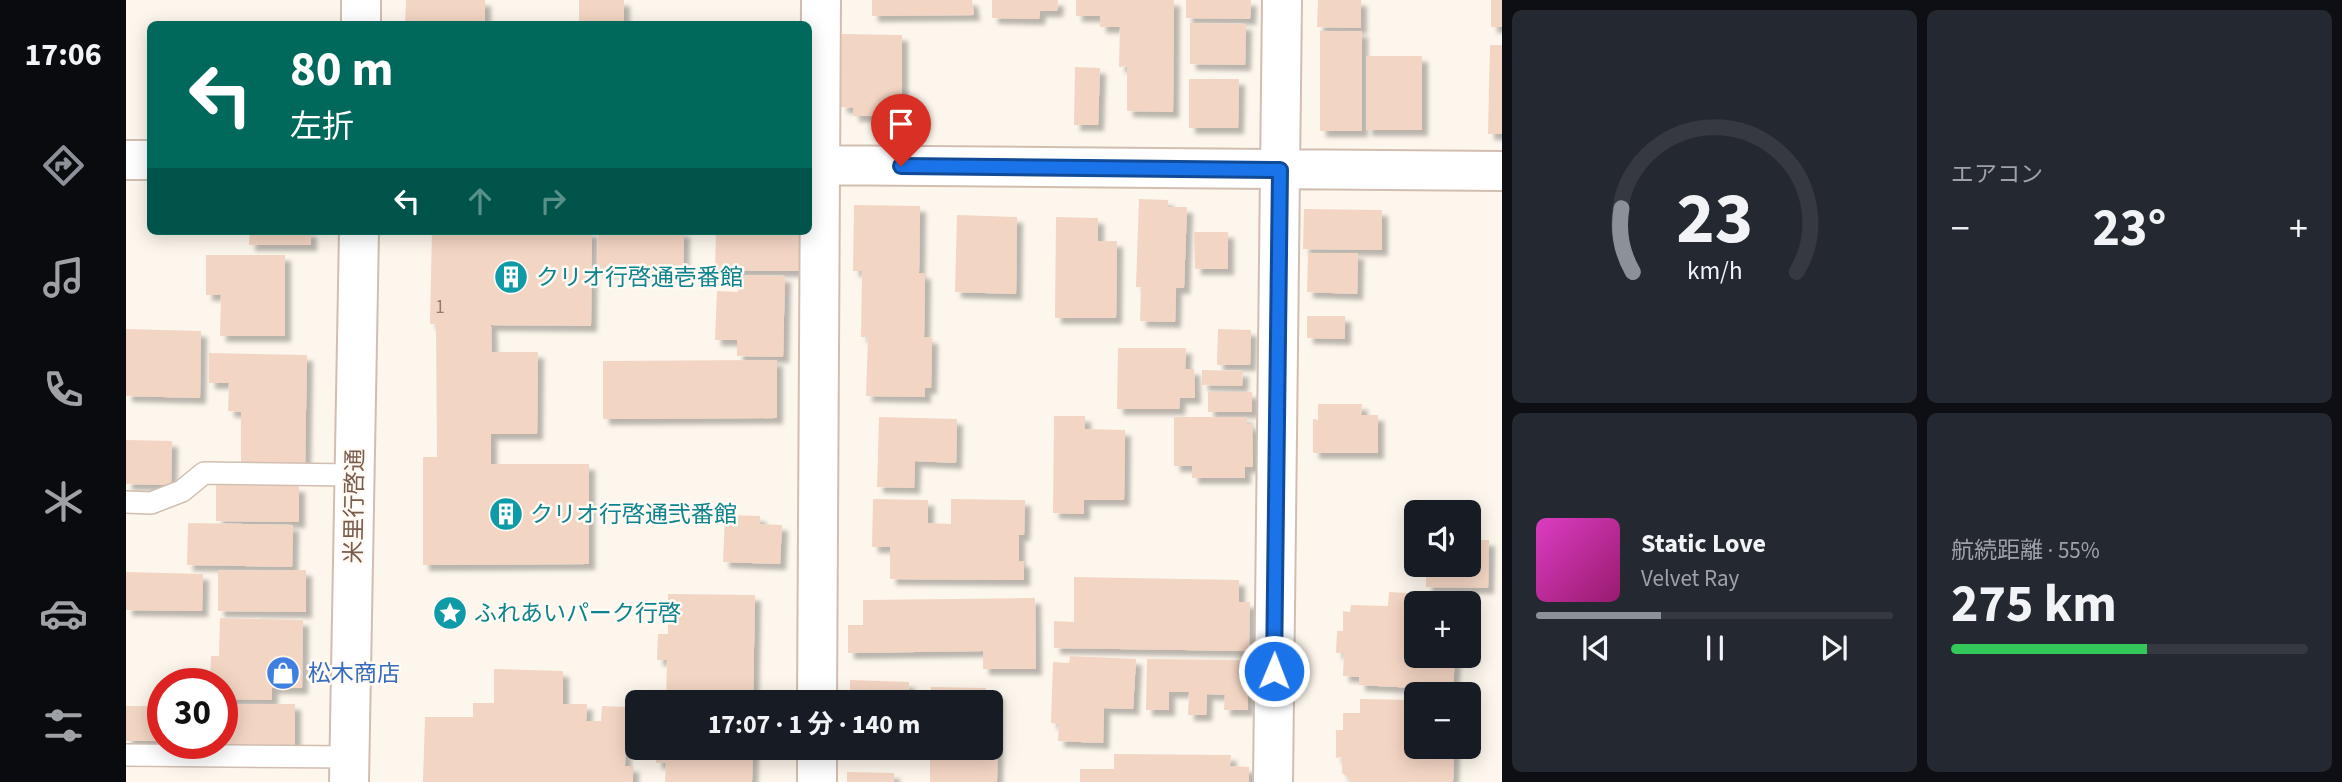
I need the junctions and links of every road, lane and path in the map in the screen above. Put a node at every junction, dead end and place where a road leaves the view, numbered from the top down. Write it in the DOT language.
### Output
graph roads {
  1 [pos="362,0"];
  2 [pos="821,0"];
  3 [pos="1282,0"];
  4 [pos="361,21"];
  5 [pos="126,160"];
  6 [pos="147,160"];
  7 [pos="814,166"];
  8 [pos="1280,170"];
  9 [pos="1502,172"];
  10 [pos="359,235"];
  11 [pos="355,475"];
  12 [pos="126,502"];
  13 [pos="817,690"];
  14 [pos="126,755"];
  15 [pos="817,760"];
  16 [pos="349,770"];
  17 [pos="817,782"];
  18 [pos="1273,782"];
  1 -- 4 [label="street"];
  2 -- 7 [label="street"];
  3 -- 8 [label="street"];
  5 -- 6 [label="street"];
  7 -- 8 [label="street"];
  7 -- 13 [label="street"];
  8 -- 9 [label="street"];
  8 -- 18 [label="street"];
  10 -- 11 [label="street, 米里行啓通"];
  11 -- 12 [label="lane"];
  11 -- 16 [label="street, 米里行啓通"];
  14 -- 16 [label="lane"];
  15 -- 17 [label="street"];
}
